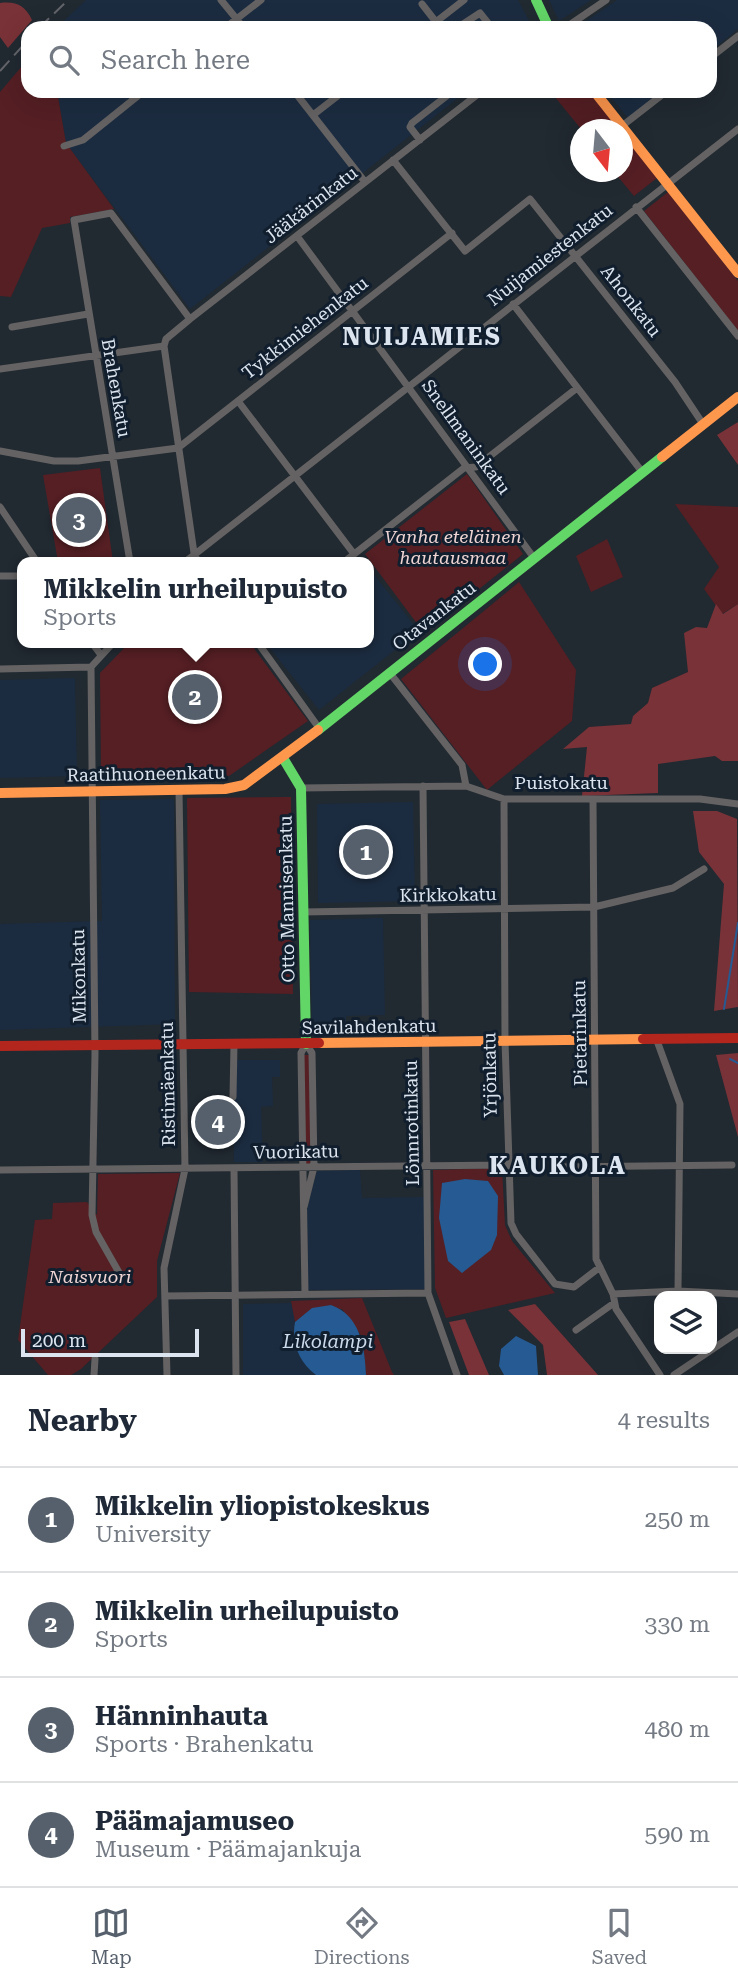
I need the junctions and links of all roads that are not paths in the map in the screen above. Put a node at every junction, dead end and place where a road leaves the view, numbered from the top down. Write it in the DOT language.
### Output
graph roads {
  1 [pos="221,0"];
  2 [pos="261,0"];
  3 [pos="464,0"];
  4 [pos="536,0"];
  5 [pos="606,0"];
  6 [pos="422,4"];
  7 [pos="237,19"];
  8 [pos="234,21"];
  9 [pos="435,21"];
  10 [pos="437,21"];
  11 [pos="468,21"];
  12 [pos="486,21"];
  13 [pos="546,21"];
  14 [pos="575,21"];
  15 [pos="738,36"];
  16 [pos="717,52"];
  17 [pos="135,98"];
  18 [pos="300,98"];
  19 [pos="335,98"];
  20 [pos="444,98"];
  21 [pos="473,98"];
  22 [pos="599,98"];
  23 [pos="658,98"];
  24 [pos="313,115"];
  25 [pos="616,119"];
  26 [pos="632,119"];
  27 [pos="737,133"];
  28 [pos="420,140"];
  29 [pos="633,141"];
  30 [pos="64,146"];
  31 [pos="393,160"];
  32 [pos="365,182"];
  33 [pos="666,184"];
  34 [pos="636,207"];
  35 [pos="452,233"];
  36 [pos="299,239"];
  37 [pos="575,256"];
  38 [pos="738,273"];
  39 [pos="513,304"];
  40 [pos="354,310"];
  41 [pos="88,314"];
  42 [pos="190,319"];
  43 [pos="12,327"];
  44 [pos="738,336"];
  45 [pos="164,346"];
  46 [pos="95,358"];
  47 [pos="0,372"];
  48 [pos="409,386"];
  49 [pos="577,388"];
  50 [pos="738,397"];
  51 [pos="238,401"];
  52 [pos="704,424"];
  53 [pos="178,448"];
  54 [pos="0,451"];
  55 [pos="112,459"];
  56 [pos="468,467"];
  57 [pos="643,473"];
  58 [pos="295,475"];
  59 [pos="0,507"];
  60 [pos="194,554"];
  61 [pos="354,554"];
  62 [pos="532,554"];
  63 [pos="34,557"];
  64 [pos="129,557"];
  65 [pos="191,557"];
  66 [pos="196,557"];
  67 [pos="350,557"];
  68 [pos="96,648"];
  69 [pos="108,648"];
  70 [pos="262,648"];
  71 [pos="101,655"];
  72 [pos="90,667"];
  73 [pos="0,669"];
  74 [pos="389,671"];
  75 [pos="317,724"];
  76 [pos="283,758"];
  77 [pos="423,786"];
  78 [pos="466,786"];
  79 [pos="301,788"];
  80 [pos="179,790"];
  81 [pos="92,792"];
  82 [pos="0,793"];
  83 [pos="504,799"];
  84 [pos="593,799"];
  85 [pos="738,804"];
  86 [pos="704,869"];
  87 [pos="594,907"];
  88 [pos="505,910"];
  89 [pos="426,911"];
  90 [pos="303,912"];
  91 [pos="656,1038"];
  92 [pos="738,1038"];
  93 [pos="596,1039"];
  94 [pos="427,1041"];
  95 [pos="505,1041"];
  96 [pos="234,1044"];
  97 [pos="306,1044"];
  98 [pos="95,1045"];
  99 [pos="183,1045"];
  100 [pos="0,1046"];
  101 [pos="233,1097"];
  102 [pos="597,1164"];
  103 [pos="508,1165"];
  104 [pos="732,1165"];
  105 [pos="679,1166"];
  106 [pos="303,1167"];
  107 [pos="314,1167"];
  108 [pos="429,1167"];
  109 [pos="556,1167"];
  110 [pos="185,1169"];
  111 [pos="234,1169"];
  112 [pos="0,1170"];
  113 [pos="94,1170"];
  114 [pos="304,1207"];
  115 [pos="600,1267"];
  116 [pos="121,1276"];
  117 [pos="678,1291"];
  118 [pos="654,1292"];
  119 [pos="717,1292"];
  120 [pos="305,1293"];
  121 [pos="428,1293"];
  122 [pos="736,1293"];
  123 [pos="613,1294"];
  124 [pos="235,1295"];
  125 [pos="165,1296"];
  126 [pos="614,1303"];
  127 [pos="576,1330"];
  128 [pos="738,1332"];
  129 [pos="95,1359"];
  130 [pos="94,1375"];
  131 [pos="167,1375"];
  132 [pos="236,1375"];
  133 [pos="457,1375"];
  134 [pos="660,1375"];
  135 [pos="674,1375"];
  1 -- 7 [label="street"];
  2 -- 7 [label="street"];
  3 -- 10 [label="street"];
  4 -- 13 [label="main road"];
  5 -- 14 [label="street"];
  6 -- 9 [label="street"];
  7 -- 8 [label="street"];
  11 -- 12 [label="street"];
  15 -- 16 [label="street"];
  17 -- 30 [label="street"];
  18 -- 24 [label="street"];
  19 -- 24 [label="street"];
  20 -- 28 [label="street"];
  21 -- 28 [label="street, Jääkärinkatu"];
  22 -- 25 [label="main road"];
  23 -- 26 [label="street"];
  24 -- 32 [label="street"];
  27 -- 33 [label="street, Nuijamiestenkatu"];
  28 -- 31 [label="street, Jääkärinkatu"];
  29 -- 33 [label="main road"];
  31 -- 32 [label="street, Jääkärinkatu"];
  31 -- 35 [label="street"];
  32 -- 36 [label="street, Jääkärinkatu"];
  33 -- 34 [label="street, Nuijamiestenkatu"];
  33 -- 38 [label="main road"];
  34 -- 37 [label="street, Nuijamiestenkatu"];
  34 -- 44 [label="street"];
  35 -- 37 [label="street, Ahonkatu"];
  35 -- 40 [label="street, Tykkimiehenkatu"];
  36 -- 40 [label="street, Snellmaninkatu"];
  36 -- 42 [label="street, Jääkärinkatu"];
  37 -- 39 [label="street, Nuijamiestenkatu"];
  37 -- 52 [label="street, Ahonkatu"];
  39 -- 48 [label="street, Nuijamiestenkatu"];
  39 -- 49 [label="street"];
  40 -- 48 [label="street, Snellmaninkatu"];
  40 -- 51 [label="street, Tykkimiehenkatu"];
  41 -- 42 [label="street, Brahenkatu"];
  41 -- 43 [label="street"];
  41 -- 46 [label="street, Brahenkatu"];
  42 -- 45 [label="street, Jääkärinkatu"];
  45 -- 46 [label="street"];
  45 -- 53 [label="street"];
  46 -- 47 [label="street"];
  46 -- 55 [label="street, Brahenkatu"];
  48 -- 56 [label="street, Snellmaninkatu"];
  48 -- 58 [label="street, Nuijamiestenkatu"];
  49 -- 56 [label="street"];
  49 -- 57 [label="street"];
  50 -- 52 [label="main road, Otavankatu"];
  51 -- 53 [label="street, Tykkimiehenkatu"];
  51 -- 58 [label="street"];
  52 -- 57 [label="main road, Otavankatu"];
  53 -- 55 [label="street"];
  53 -- 60 [label="street"];
  54 -- 55 [label="street"];
  55 -- 64 [label="street, Brahenkatu"];
  56 -- 61 [label="street"];
  56 -- 62 [label="street, Snellmaninkatu"];
  57 -- 62 [label="main road, Otavankatu"];
  58 -- 60 [label="street, Nuijamiestenkatu"];
  58 -- 61 [label="street"];
  59 -- 63 [label="street"];
  60 -- 65 [label="street, Nuijamiestenkatu"];
  60 -- 66 [label="street"];
  61 -- 67 [label="street"];
  62 -- 74 [label="main road, Otavankatu"];
  68 -- 71 [label="street"];
  69 -- 71 [label="street"];
  70 -- 75 [label="street"];
  71 -- 72 [label="street"];
  72 -- 73 [label="street"];
  72 -- 81 [label="street, Mikonkatu"];
  74 -- 75 [label="main road, Otavankatu"];
  74 -- 78 [label="street"];
  75 -- 76 [label="main road, Otavankatu"];
  76 -- 79 [label="main road"];
  76 -- 80 [label="main road, Raatihuoneenkatu"];
  77 -- 78 [label="street, Puistokatu"];
  77 -- 79 [label="street, Puistokatu"];
  77 -- 89 [label="street, Lönnrotinkatu"];
  78 -- 83 [label="street, Puistokatu"];
  79 -- 90 [label="main road, Otto Mannisenkatu"];
  80 -- 81 [label="main road, Raatihuoneenkatu"];
  80 -- 99 [label="street, Ristimäenkatu"];
  81 -- 82 [label="main road, Raatihuoneenkatu"];
  81 -- 98 [label="street, Mikonkatu"];
  83 -- 84 [label="street, Puistokatu"];
  83 -- 88 [label="street, Yrjönkatu"];
  84 -- 85 [label="street, Puistokatu"];
  84 -- 87 [label="street, Pietarinkatu"];
  86 -- 87 [label="street, Kirkkokatu"];
  87 -- 88 [label="street, Kirkkokatu"];
  87 -- 93 [label="street, Pietarinkatu"];
  88 -- 89 [label="street, Kirkkokatu"];
  88 -- 95 [label="street, Yrjönkatu"];
  89 -- 90 [label="street, Kirkkokatu"];
  89 -- 94 [label="street, Lönnrotinkatu"];
  90 -- 97 [label="main road, Otto Mannisenkatu"];
  91 -- 92 [label="main road, Savilahdenkatu"];
  91 -- 93 [label="main road, Savilahdenkatu"];
  91 -- 105 [label="street"];
  93 -- 95 [label="main road, Savilahdenkatu"];
  93 -- 102 [label="street, Pietarinkatu"];
  94 -- 95 [label="main road, Savilahdenkatu"];
  94 -- 97 [label="main road, Savilahdenkatu"];
  94 -- 108 [label="street, Lönnrotinkatu"];
  95 -- 103 [label="street, Yrjönkatu"];
  96 -- 97 [label="main road, Savilahdenkatu"];
  96 -- 99 [label="main road, Savilahdenkatu"];
  96 -- 101 [label="street"];
  97 -- 106 [label="street"];
  97 -- 107 [label="street"];
  98 -- 99 [label="main road, Savilahdenkatu"];
  98 -- 100 [label="main road, Savilahdenkatu"];
  98 -- 113 [label="street, Mikonkatu"];
  99 -- 110 [label="street, Ristimäenkatu"];
  102 -- 105 [label="street"];
  102 -- 109 [label="street"];
  102 -- 115 [label="street, Pietarinkatu"];
  103 -- 108 [label="street, Vuorikatu"];
  103 -- 115 [label="street, Yrjönkatu"];
  104 -- 105 [label="street"];
  105 -- 117 [label="street"];
  106 -- 107 [label="street, Vuorikatu"];
  106 -- 111 [label="street, Vuorikatu"];
  106 -- 114 [label="street"];
  107 -- 108 [label="street, Vuorikatu"];
  107 -- 114 [label="street"];
  108 -- 121 [label="street, Lönnrotinkatu"];
  110 -- 111 [label="street, Vuorikatu"];
  110 -- 113 [label="street, Vuorikatu"];
  110 -- 125 [label="street, Ristimäenkatu"];
  111 -- 124 [label="street"];
  112 -- 113 [label="street, Vuorikatu"];
  113 -- 116 [label="street, Mikonkatu"];
  114 -- 120 [label="street"];
  115 -- 123 [label="street, Pietarinkatu"];
  118 -- 123 [label="street"];
  119 -- 122 [label="street"];
  120 -- 121 [label="street"];
  120 -- 124 [label="street"];
  121 -- 133 [label="street, Lönnrotinkatu"];
  123 -- 126 [label="street, Pietarinkatu"];
  124 -- 125 [label="street"];
  124 -- 132 [label="street"];
  125 -- 131 [label="street, Ristimäenkatu"];
  126 -- 127 [label="street"];
  126 -- 134 [label="street"];
  128 -- 135 [label="street"];
  129 -- 130 [label="street"];
}
